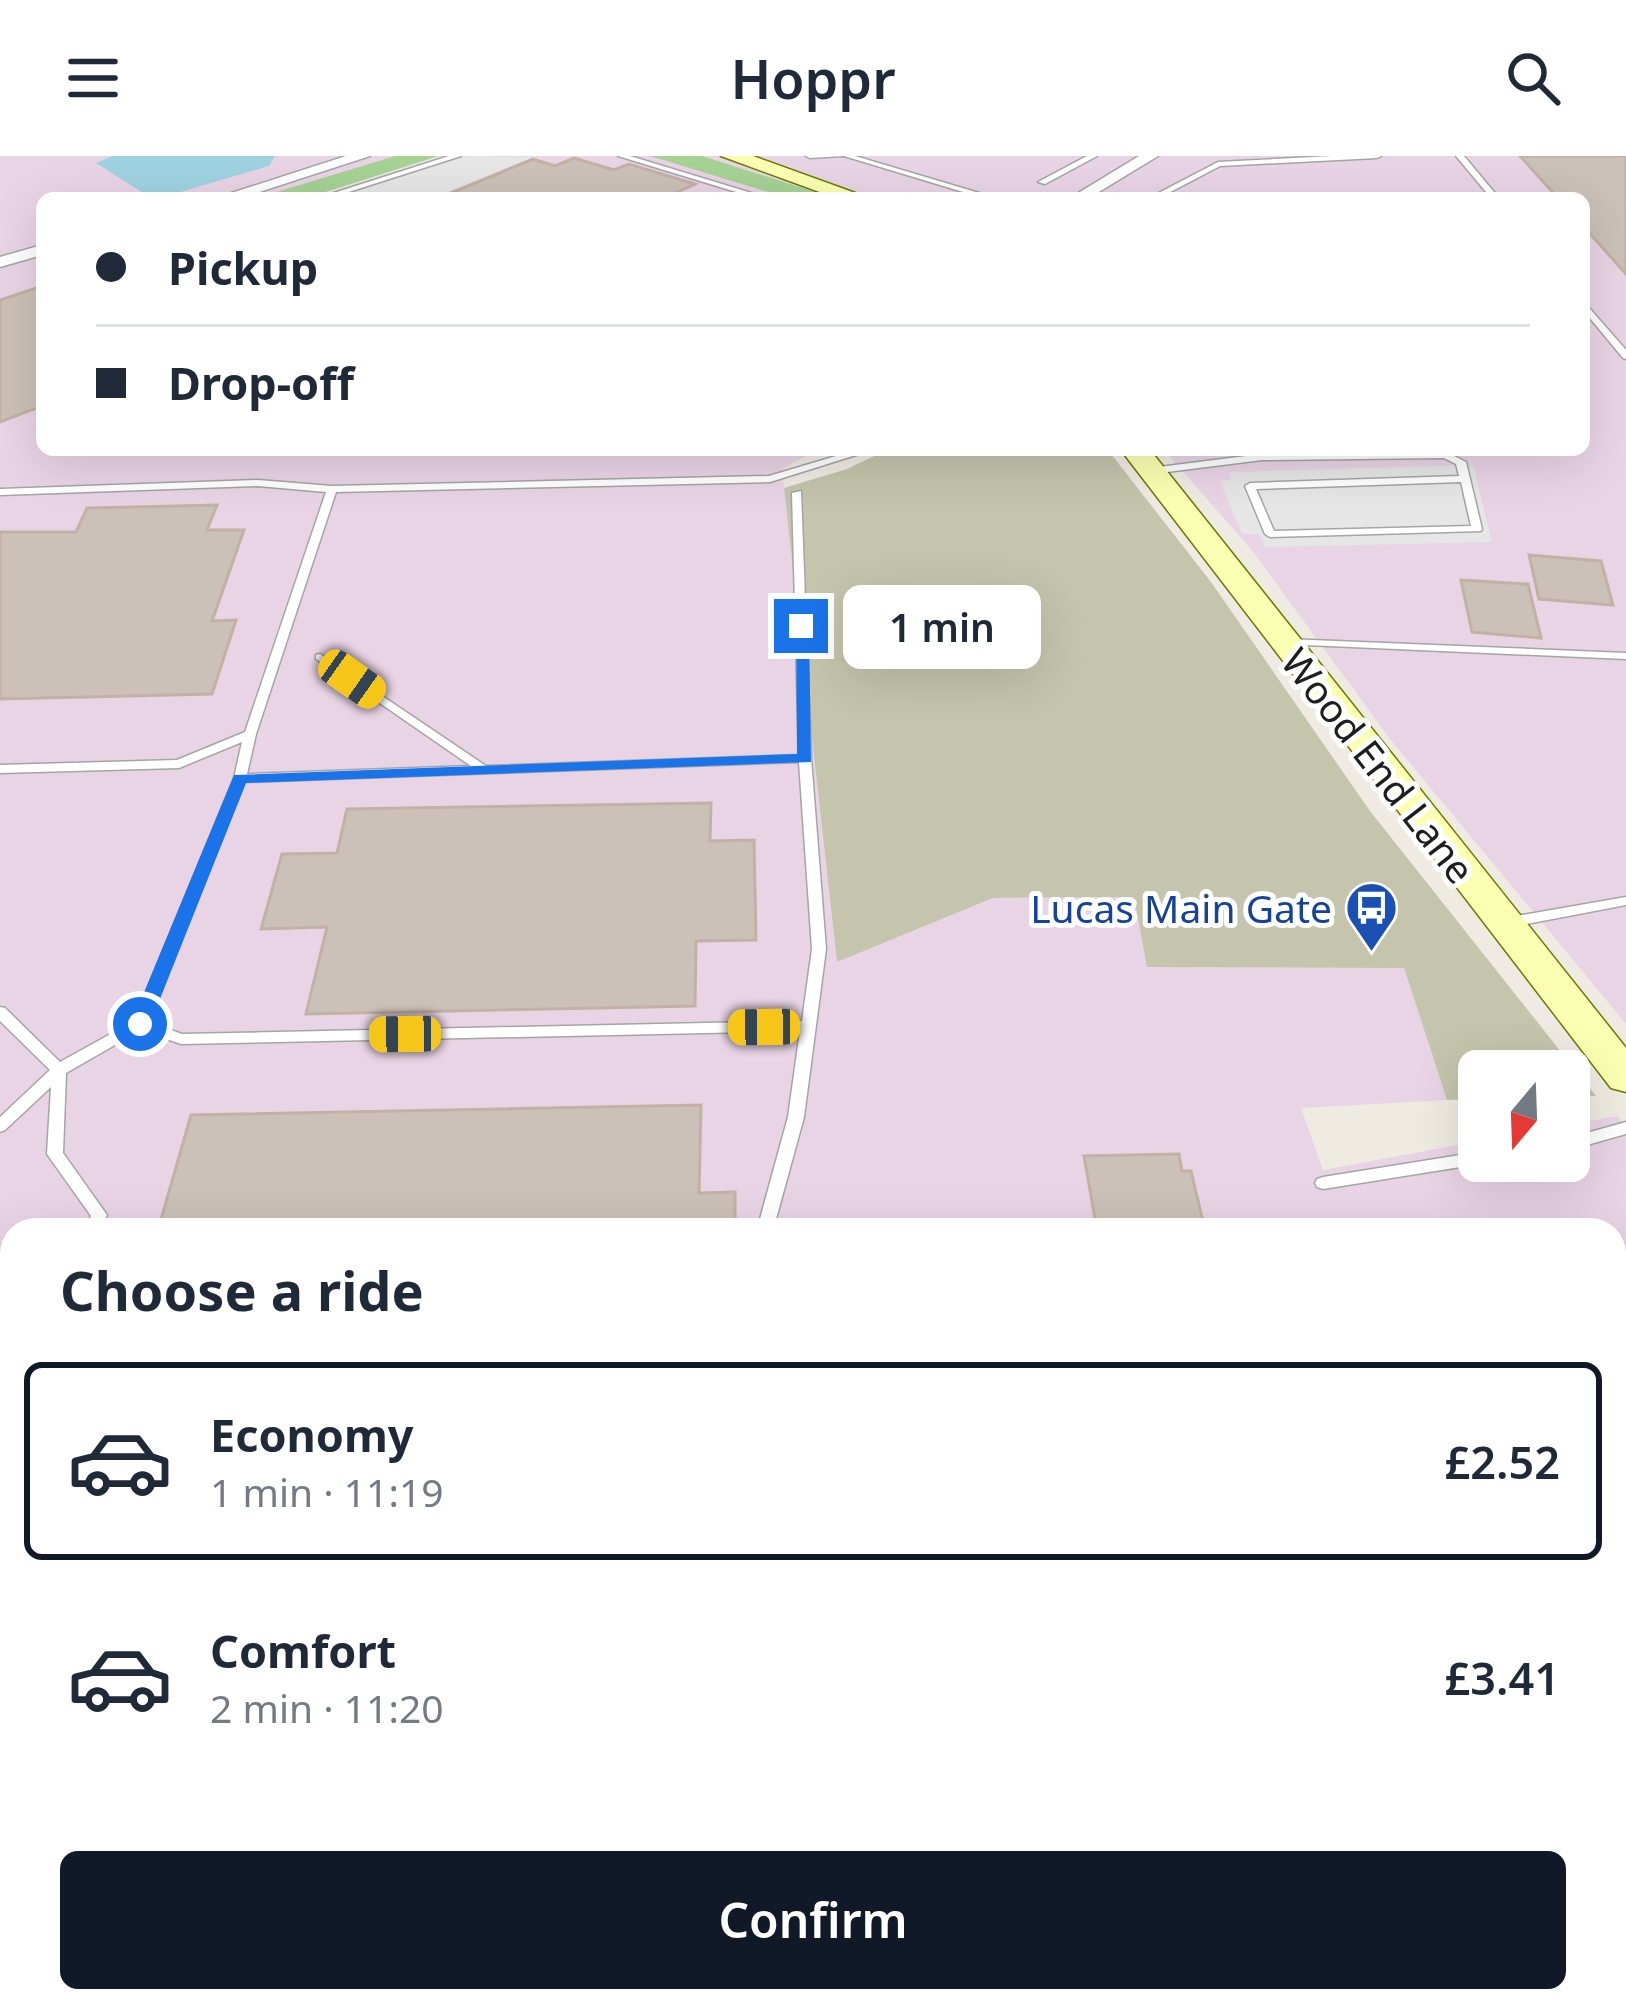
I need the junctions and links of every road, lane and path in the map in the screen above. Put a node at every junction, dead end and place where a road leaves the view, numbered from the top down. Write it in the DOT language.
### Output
graph roads {
  1 [pos="362,156"];
  2 [pos="457,156"];
  3 [pos="622,156"];
  4 [pos="732,156"];
  5 [pos="810,156"];
  6 [pos="844,156"];
  7 [pos="1093,156"];
  8 [pos="1150,156"];
  9 [pos="1377,156"];
  10 [pos="1460,156"];
  11 [pos="1353,158"];
  12 [pos="1042,182"];
  13 [pos="244,192"];
  14 [pos="341,192"];
  15 [pos="744,192"];
  16 [pos="840,192"];
  17 [pos="971,192"];
  18 [pos="1088,192"];
  19 [pos="1164,192"];
  20 [pos="1490,192"];
  21 [pos="36,252"];
  22 [pos="0,262"];
  23 [pos="1590,312"];
  24 [pos="1626,356"];
  25 [pos="816,456"];
  26 [pos="847,456"];
  27 [pos="1354,456"];
  28 [pos="1448,456"];
  29 [pos="1143,460"];
  30 [pos="770,479"];
  31 [pos="1465,479"];
  32 [pos="332,489"];
  33 [pos="0,492"];
  34 [pos="797,493"];
  35 [pos="1284,642"];
  36 [pos="1626,656"];
  37 [pos="320,657"];
  38 [pos="250,734"];
  39 [pos="806,758"];
  40 [pos="483,769"];
  41 [pos="0,770"];
  42 [pos="240,778"];
  43 [pos="1626,901"];
  44 [pos="1502,924"];
  45 [pos="0,1012"];
  46 [pos="140,1024"];
  47 [pos="808,1026"];
  48 [pos="59,1070"];
  49 [pos="1626,1077"];
  50 [pos="0,1126"];
  51 [pos="1626,1128"];
  52 [pos="1590,1138"];
  53 [pos="1458,1161"];
  54 [pos="1323,1183"];
  55 [pos="98,1218"];
  56 [pos="769,1218"];
  1 -- 13 [label="street"];
  2 -- 14 [label="lane"];
  3 -- 15 [label="lane"];
  4 -- 16 [label="street"];
  5 -- 6 [label="lane"];
  6 -- 17 [label="lane"];
  7 -- 12 [label="lane"];
  8 -- 18 [label="street"];
  9 -- 11 [label="lane"];
  10 -- 20 [label="lane"];
  11 -- 19 [label="lane"];
  21 -- 22 [label="street"];
  23 -- 24 [label="lane"];
  25 -- 30 [label="lane"];
  26 -- 30 [label="lane"];
  27 -- 29 [label="lane"];
  28 -- 31 [label="lane"];
  29 -- 35 [label="street, Wood End Lane"];
  30 -- 32 [label="lane"];
  31 -- 31 [label="lane"];
  32 -- 33 [label="lane"];
  32 -- 38 [label="lane"];
  34 -- 39 [label="lane"];
  35 -- 36 [label="lane"];
  35 -- 44 [label="street, Wood End Lane"];
  37 -- 40 [label="lane"];
  38 -- 41 [label="lane"];
  38 -- 42 [label="lane"];
  39 -- 40 [label="lane"];
  39 -- 47 [label="lane"];
  40 -- 42 [label="lane"];
  42 -- 46 [label="lane"];
  43 -- 44 [label="lane"];
  44 -- 49 [label="street, Wood End Lane"];
  45 -- 48 [label="lane"];
  46 -- 47 [label="lane"];
  46 -- 48 [label="lane"];
  47 -- 56 [label="lane"];
  48 -- 50 [label="lane"];
  48 -- 55 [label="lane"];
  51 -- 52 [label="lane"];
  53 -- 54 [label="lane"];
}
